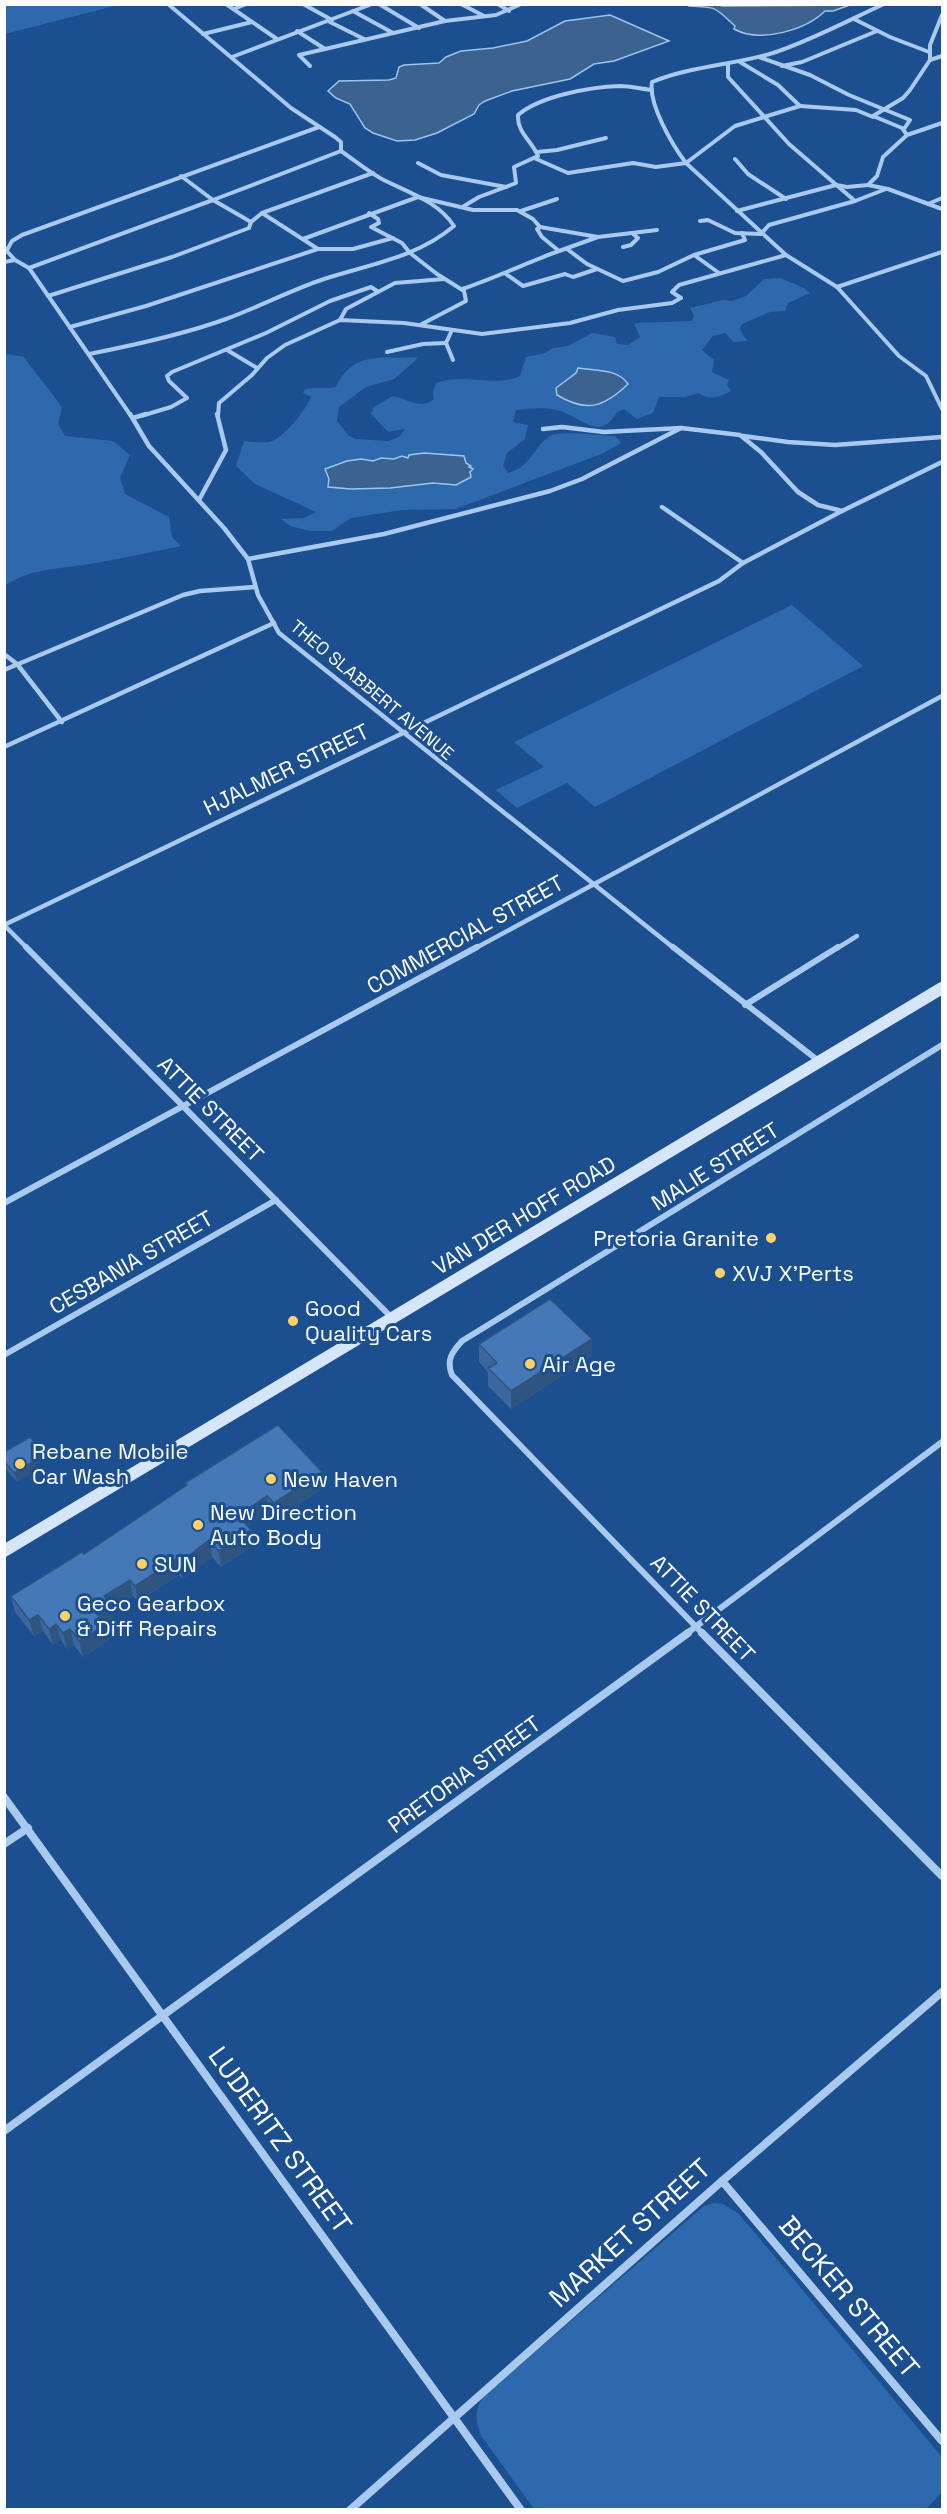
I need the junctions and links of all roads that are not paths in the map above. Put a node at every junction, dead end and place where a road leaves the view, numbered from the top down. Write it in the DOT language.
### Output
graph roads {
  1 [pos="182,4"];
  2 [pos="226,4"];
  3 [pos="246,4"];
  4 [pos="303,4"];
  5 [pos="372,4"];
  6 [pos="380,4"];
  7 [pos="420,4"];
  8 [pos="461,4"];
  9 [pos="498,4"];
  10 [pos="521,4"];
  11 [pos="884,4"];
  12 [pos="170,6"];
  13 [pos="234,9"];
  14 [pos="353,11"];
  15 [pos="509,11"];
  16 [pos="942,15"];
  17 [pos="484,16"];
  18 [pos="853,19"];
  19 [pos="330,20"];
  20 [pos="445,21"];
  21 [pos="252,22"];
  22 [pos="419,28"];
  23 [pos="877,31"];
  24 [pos="297,32"];
  25 [pos="203,34"];
  26 [pos="394,34"];
  27 [pos="278,39"];
  28 [pos="365,40"];
  29 [pos="325,49"];
  30 [pos="929,52"];
  31 [pos="942,56"];
  32 [pos="232,57"];
  33 [pos="759,57"];
  34 [pos="930,60"];
  35 [pos="740,62"];
  36 [pos="728,65"];
  37 [pos="310,66"];
  38 [pos="782,66"];
  39 [pos="652,90"];
  40 [pos="800,106"];
  41 [pos="884,109"];
  42 [pos="763,117"];
  43 [pos="873,117"];
  44 [pos="942,123"];
  45 [pos="319,127"];
  46 [pos="904,129"];
  47 [pos="907,135"];
  48 [pos="606,138"];
  49 [pos="341,151"];
  50 [pos="537,152"];
  51 [pos="534,158"];
  52 [pos="735,159"];
  53 [pos="418,163"];
  54 [pos="686,163"];
  55 [pos="373,173"];
  56 [pos="181,177"];
  57 [pos="836,185"];
  58 [pos="868,185"];
  59 [pos="506,187"];
  60 [pos="886,189"];
  61 [pos="418,196"];
  62 [pos="942,198"];
  63 [pos="557,199"];
  64 [pos="786,199"];
  65 [pos="213,200"];
  66 [pos="855,201"];
  67 [pos="928,204"];
  68 [pos="464,206"];
  69 [pos="942,209"];
  70 [pos="737,210"];
  71 [pos="521,211"];
  72 [pos="262,213"];
  73 [pos="369,213"];
  74 [pos="700,221"];
  75 [pos="251,222"];
  76 [pos="540,227"];
  77 [pos="657,230"];
  78 [pos="742,232"];
  79 [pos="633,233"];
  80 [pos="761,234"];
  81 [pos="598,237"];
  82 [pos="303,238"];
  83 [pos="393,238"];
  84 [pos="623,247"];
  85 [pos="6,249"];
  86 [pos="318,249"];
  87 [pos="567,249"];
  88 [pos="559,251"];
  89 [pos="942,252"];
  90 [pos="410,253"];
  91 [pos="694,255"];
  92 [pos="786,255"];
  93 [pos="15,260"];
  94 [pos="4,262"];
  95 [pos="29,268"];
  96 [pos="597,269"];
  97 [pos="719,273"];
  98 [pos="506,274"];
  99 [pos="444,279"];
  100 [pos="837,287"];
  101 [pos="462,289"];
  102 [pos="377,291"];
  103 [pos="48,296"];
  104 [pos="340,320"];
  105 [pos="420,325"];
  106 [pos="70,327"];
  107 [pos="452,330"];
  108 [pos="446,343"];
  109 [pos="227,350"];
  110 [pos="387,352"];
  111 [pos="89,354"];
  112 [pos="453,360"];
  113 [pos="257,368"];
  114 [pos="942,409"];
  115 [pos="134,418"];
  116 [pos="681,428"];
  117 [pos="543,429"];
  118 [pos="740,435"];
  119 [pos="942,437"];
  120 [pos="942,462"];
  121 [pos="199,500"];
  122 [pos="662,507"];
  123 [pos="842,511"];
  124 [pos="248,559"];
  125 [pos="743,563"];
  126 [pos="255,588"];
  127 [pos="273,623"];
  128 [pos="4,654"];
  129 [pos="17,664"];
  130 [pos="4,670"];
  131 [pos="942,696"];
  132 [pos="62,722"];
  133 [pos="400,732"];
  134 [pos="4,747"];
  135 [pos="591,884"];
  136 [pos="4,925"];
  137 [pos="857,936"];
  138 [pos="942,988"];
  139 [pos="745,1005"];
  140 [pos="942,1045"];
  141 [pos="820,1063"];
  142 [pos="184,1107"];
  143 [pos="276,1200"];
  144 [pos="4,1203"];
  145 [pos="393,1318"];
  146 [pos="4,1355"];
  147 [pos="449,1358"];
  148 [pos="942,1442"];
  149 [pos="4,1551"];
  150 [pos="696,1627"];
  151 [pos="4,1797"];
  152 [pos="28,1828"];
  153 [pos="4,1844"];
  154 [pos="942,1876"];
  155 [pos="942,1992"];
  156 [pos="164,2016"];
  157 [pos="4,2131"];
  158 [pos="722,2181"];
  159 [pos="456,2418"];
  160 [pos="942,2441"];
  161 [pos="350,2510"];
  162 [pos="521,2510"];
  1 -- 12 [label="street"];
  2 -- 13 [label="street"];
  3 -- 13 [label="street"];
  4 -- 19 [label="street"];
  5 -- 14 [label="street"];
  6 -- 22 [label="street"];
  7 -- 20 [label="street"];
  8 -- 17 [label="street"];
  9 -- 15 [label="street"];
  10 -- 15 [label="street"];
  11 -- 18 [label="street"];
  12 -- 25 [label="street"];
  13 -- 21 [label="street"];
  14 -- 19 [label="street"];
  14 -- 26 [label="street"];
  15 -- 17 [label="street"];
  16 -- 30 [label="street"];
  17 -- 20 [label="street"];
  18 -- 23 [label="street"];
  18 -- 33 [label="street"];
  19 -- 24 [label="street"];
  19 -- 28 [label="street"];
  20 -- 22 [label="street"];
  21 -- 25 [label="street"];
  21 -- 27 [label="street"];
  22 -- 26 [label="street"];
  23 -- 30 [label="street"];
  23 -- 38 [label="street"];
  24 -- 27 [label="street"];
  24 -- 29 [label="street"];
  25 -- 32 [label="street"];
  26 -- 28 [label="street"];
  27 -- 32 [label="street"];
  28 -- 29 [label="street"];
  29 -- 37 [label="street"];
  30 -- 34 [label="street"];
  31 -- 34 [label="street"];
  32 -- 45 [label="street"];
  33 -- 35 [label="street"];
  33 -- 38 [label="street"];
  34 -- 41 [label="street"];
  35 -- 36 [label="street"];
  35 -- 40 [label="street"];
  36 -- 39 [label="street"];
  36 -- 42 [label="street"];
  38 -- 41 [label="street"];
  39 -- 50 [label="street"];
  39 -- 54 [label="street"];
  40 -- 42 [label="street"];
  40 -- 43 [label="street"];
  41 -- 43 [label="street"];
  41 -- 46 [label="street"];
  42 -- 54 [label="street"];
  42 -- 57 [label="street"];
  43 -- 46 [label="street"];
  44 -- 47 [label="street"];
  45 -- 49 [label="street"];
  45 -- 56 [label="street"];
  46 -- 47 [label="street"];
  47 -- 58 [label="street"];
  48 -- 50 [label="street"];
  49 -- 55 [label="street"];
  49 -- 65 [label="street"];
  50 -- 51 [label="street"];
  51 -- 54 [label="street"];
  51 -- 59 [label="street"];
  52 -- 64 [label="street"];
  53 -- 59 [label="street"];
  54 -- 70 [label="street"];
  55 -- 61 [label="street"];
  55 -- 72 [label="street"];
  56 -- 65 [label="street"];
  56 -- 85 [label="street"];
  57 -- 58 [label="street"];
  57 -- 64 [label="street"];
  57 -- 66 [label="street"];
  58 -- 60 [label="street"];
  59 -- 68 [label="street"];
  60 -- 66 [label="street"];
  60 -- 67 [label="street"];
  61 -- 68 [label="street"];
  61 -- 73 [label="street"];
  61 -- 90 [label="street"];
  62 -- 67 [label="street"];
  63 -- 71 [label="street"];
  64 -- 70 [label="street"];
  65 -- 75 [label="street"];
  65 -- 95 [label="street"];
  66 -- 80 [label="street"];
  67 -- 69 [label="street"];
  68 -- 71 [label="street"];
  70 -- 80 [label="street"];
  71 -- 76 [label="street"];
  72 -- 75 [label="street"];
  72 -- 82 [label="street"];
  73 -- 82 [label="street"];
  73 -- 83 [label="street"];
  74 -- 78 [label="street"];
  75 -- 103 [label="street"];
  76 -- 81 [label="street"];
  76 -- 88 [label="street"];
  77 -- 79 [label="street"];
  78 -- 80 [label="street"];
  78 -- 91 [label="street"];
  79 -- 81 [label="street"];
  79 -- 84 [label="street"];
  80 -- 92 [label="street"];
  81 -- 87 [label="street"];
  82 -- 86 [label="street"];
  83 -- 86 [label="street"];
  83 -- 90 [label="street"];
  85 -- 93 [label="street, THEO SLABBERT AVENUE"];
  86 -- 106 [label="street"];
  87 -- 88 [label="street"];
  87 -- 96 [label="street"];
  88 -- 98 [label="street"];
  89 -- 100 [label="street"];
  90 -- 99 [label="street"];
  90 -- 111 [label="street"];
  91 -- 96 [label="street"];
  91 -- 97 [label="street"];
  92 -- 97 [label="street"];
  92 -- 100 [label="street"];
  93 -- 94 [label="street"];
  93 -- 95 [label="street, THEO SLABBERT AVENUE"];
  95 -- 103 [label="street, THEO SLABBERT AVENUE"];
  96 -- 98 [label="street"];
  97 -- 107 [label="street"];
  98 -- 101 [label="street"];
  99 -- 101 [label="street"];
  99 -- 102 [label="street"];
  100 -- 114 [label="street"];
  101 -- 105 [label="street"];
  102 -- 104 [label="street"];
  102 -- 109 [label="street"];
  103 -- 106 [label="street, THEO SLABBERT AVENUE"];
  104 -- 105 [label="street"];
  104 -- 113 [label="street"];
  105 -- 107 [label="street"];
  106 -- 111 [label="street, THEO SLABBERT AVENUE"];
  107 -- 108 [label="street"];
  108 -- 110 [label="street"];
  108 -- 112 [label="street"];
  109 -- 113 [label="street"];
  109 -- 115 [label="street"];
  111 -- 115 [label="street, THEO SLABBERT AVENUE"];
  113 -- 121 [label="street"];
  115 -- 121 [label="street, THEO SLABBERT AVENUE"];
  116 -- 117 [label="street"];
  116 -- 118 [label="street"];
  116 -- 124 [label="street"];
  118 -- 119 [label="street"];
  118 -- 123 [label="street"];
  120 -- 123 [label="street, HJALMER STREET"];
  121 -- 124 [label="street, THEO SLABBERT AVENUE"];
  122 -- 125 [label="street"];
  123 -- 125 [label="street, HJALMER STREET"];
  124 -- 126 [label="street, THEO SLABBERT AVENUE"];
  125 -- 133 [label="street, HJALMER STREET"];
  126 -- 127 [label="street, THEO SLABBERT AVENUE"];
  126 -- 129 [label="street"];
  127 -- 132 [label="street"];
  127 -- 133 [label="street, THEO SLABBERT AVENUE"];
  128 -- 129 [label="street"];
  129 -- 130 [label="street"];
  129 -- 132 [label="street"];
  131 -- 135 [label="street, COMMERCIAL STREET"];
  132 -- 134 [label="street"];
  133 -- 135 [label="street, THEO SLABBERT AVENUE"];
  133 -- 136 [label="street, HJALMER STREET"];
  135 -- 139 [label="street, THEO SLABBERT AVENUE"];
  135 -- 142 [label="street, COMMERCIAL STREET"];
  136 -- 142 [label="street, ATTIE STREET"];
  137 -- 139 [label="street"];
  138 -- 141 [label="main road, VAN DER HOFF ROAD"];
  139 -- 141 [label="street, THEO SLABBERT AVENUE"];
  140 -- 147 [label="street, MALIE STREET"];
  141 -- 145 [label="main road, VAN DER HOFF ROAD"];
  142 -- 143 [label="street, ATTIE STREET"];
  142 -- 144 [label="street, COMMERCIAL STREET"];
  143 -- 145 [label="street, ATTIE STREET"];
  143 -- 146 [label="street, CESBANIA STREET"];
  145 -- 149 [label="main road, VAN DER HOFF ROAD"];
  147 -- 150 [label="street, ATTIE STREET"];
  148 -- 150 [label="street, PRETORIA STREET"];
  150 -- 154 [label="street, ATTIE STREET"];
  150 -- 156 [label="street, PRETORIA STREET"];
  151 -- 152 [label="street, LUDERITZ STREET"];
  152 -- 153 [label="street"];
  152 -- 156 [label="street, LUDERITZ STREET"];
  155 -- 158 [label="street, MARKET STREET"];
  156 -- 157 [label="street, PRETORIA STREET"];
  156 -- 159 [label="street, LUDERITZ STREET"];
  158 -- 159 [label="street, MARKET STREET"];
  158 -- 160 [label="street, BECKER STREET"];
  159 -- 161 [label="street, MARKET STREET"];
  159 -- 162 [label="street, LUDERITZ STREET"];
}
